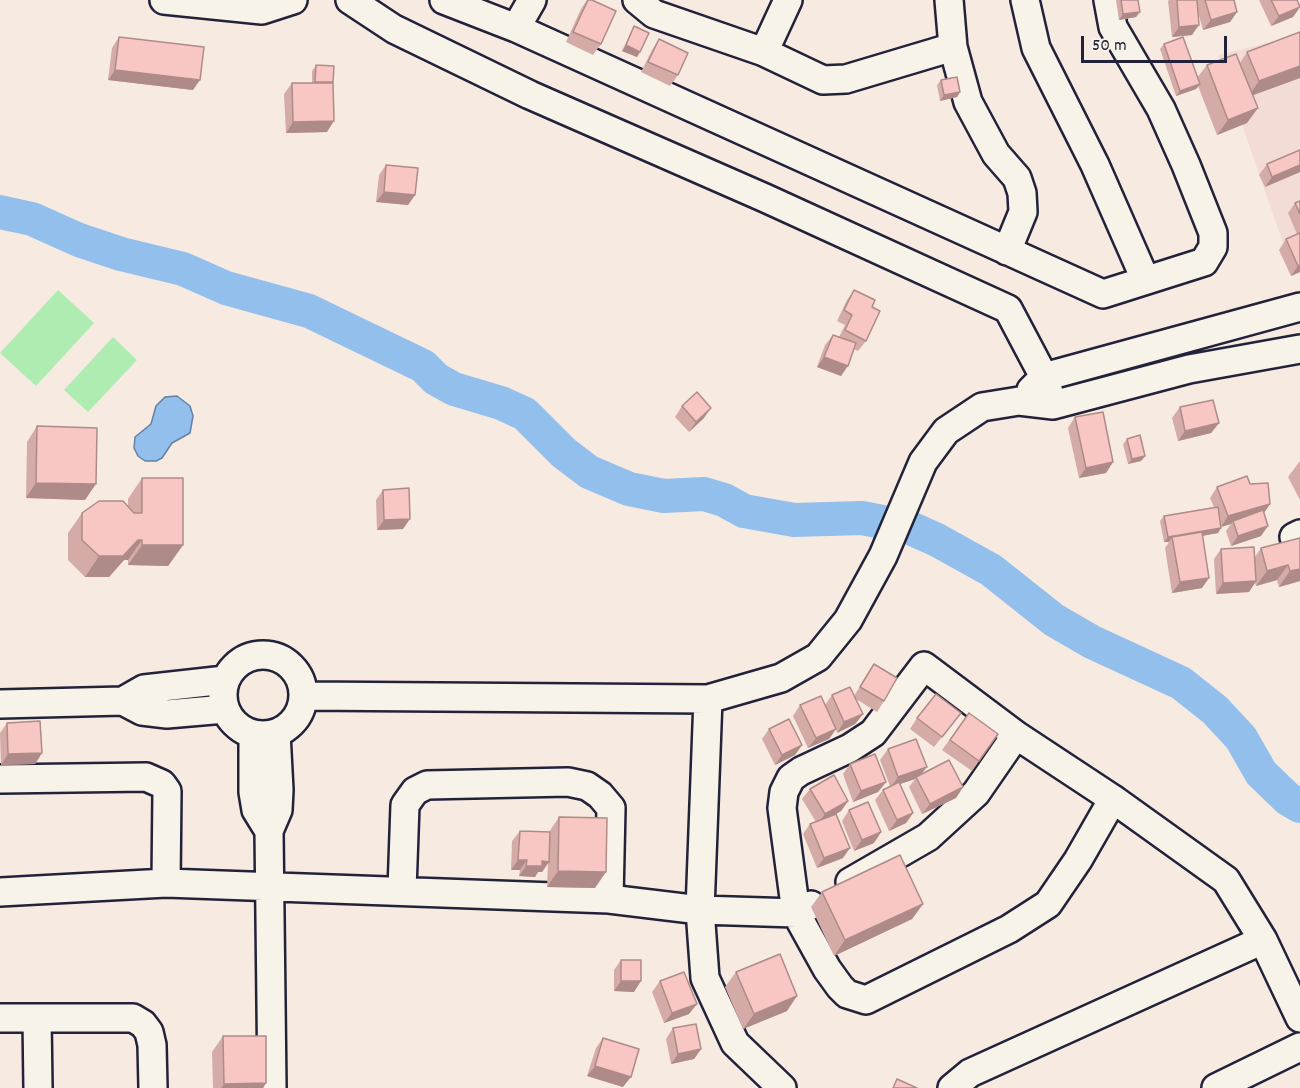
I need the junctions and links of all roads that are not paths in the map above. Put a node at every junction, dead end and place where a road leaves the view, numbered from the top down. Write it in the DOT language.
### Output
graph roads {
  1 [pos="164,0"];
  2 [pos="293,0"];
  3 [pos="350,0"];
  4 [pos="444,0"];
  5 [pos="532,0"];
  6 [pos="637,0"];
  7 [pos="788,0"];
  8 [pos="949,0"];
  9 [pos="1025,0"];
  10 [pos="1108,0"];
  11 [pos="516,28"];
  12 [pos="953,47"];
  13 [pos="764,52"];
  14 [pos="1007,251"];
  15 [pos="1145,279"];
  16 [pos="1300,307"];
  17 [pos="1229,326"];
  18 [pos="1300,349"];
  19 [pos="1239,360"];
  20 [pos="1044,377"];
  21 [pos="1019,401"];
  22 [pos="1053,405"];
  23 [pos="225,680"];
  24 [pos="303,696"];
  25 [pos="708,699"];
  26 [pos="123,701"];
  27 [pos="0,704"];
  28 [pos="225,709"];
  29 [pos="264,734"];
  30 [pos="1016,735"];
  31 [pos="0,779"];
  32 [pos="1113,799"];
  33 [pos="166,883"];
  34 [pos="270,886"];
  35 [pos="402,890"];
  36 [pos="0,892"];
  37 [pos="609,899"];
  38 [pos="700,910"];
  39 [pos="796,913"];
  40 [pos="1263,940"];
  41 [pos="0,1018"];
  42 [pos="37,1018"];
  43 [pos="1300,1018"];
  44 [pos="1300,1047"];
  45 [pos="38,1088"];
  46 [pos="153,1088"];
  47 [pos="272,1088"];
  48 [pos="782,1088"];
  49 [pos="952,1088"];
  50 [pos="1216,1088"];
  1 -- 2 [label="street"];
  3 -- 20 [label="street"];
  4 -- 11 [label="street"];
  5 -- 11 [label="street"];
  6 -- 13 [label="street"];
  7 -- 13 [label="street"];
  8 -- 12 [label="street"];
  9 -- 15 [label="street"];
  10 -- 15 [label="street"];
  11 -- 14 [label="street"];
  12 -- 13 [label="street"];
  12 -- 14 [label="street"];
  14 -- 15 [label="street"];
  16 -- 17 [label="street"];
  17 -- 19 [label="street"];
  17 -- 20 [label="street"];
  18 -- 19 [label="street"];
  19 -- 22 [label="street"];
  20 -- 21 [label="street"];
  20 -- 22 [label="street"];
  21 -- 22 [label="street"];
  21 -- 25 [label="street"];
  23 -- 24 [label="street"];
  23 -- 26 [label="street"];
  23 -- 28 [label="street"];
  24 -- 25 [label="street"];
  24 -- 29 [label="street"];
  25 -- 38 [label="street"];
  26 -- 27 [label="street"];
  26 -- 28 [label="street"];
  28 -- 29 [label="street"];
  29 -- 34 [label="street"];
  30 -- 32 [label="street"];
  30 -- 39 [label="street"];
  30 -- 39 [label="street"];
  31 -- 33 [label="street"];
  32 -- 39 [label="street"];
  32 -- 40 [label="street"];
  33 -- 34 [label="street"];
  33 -- 36 [label="street"];
  34 -- 35 [label="street"];
  34 -- 47 [label="street"];
  35 -- 37 [label="street"];
  35 -- 37 [label="street"];
  37 -- 38 [label="street"];
  38 -- 39 [label="street"];
  38 -- 48 [label="street"];
  40 -- 43 [label="street"];
  40 -- 49 [label="street"];
  41 -- 42 [label="street"];
  42 -- 45 [label="street"];
  42 -- 46 [label="street"];
  44 -- 50 [label="street"];
}
